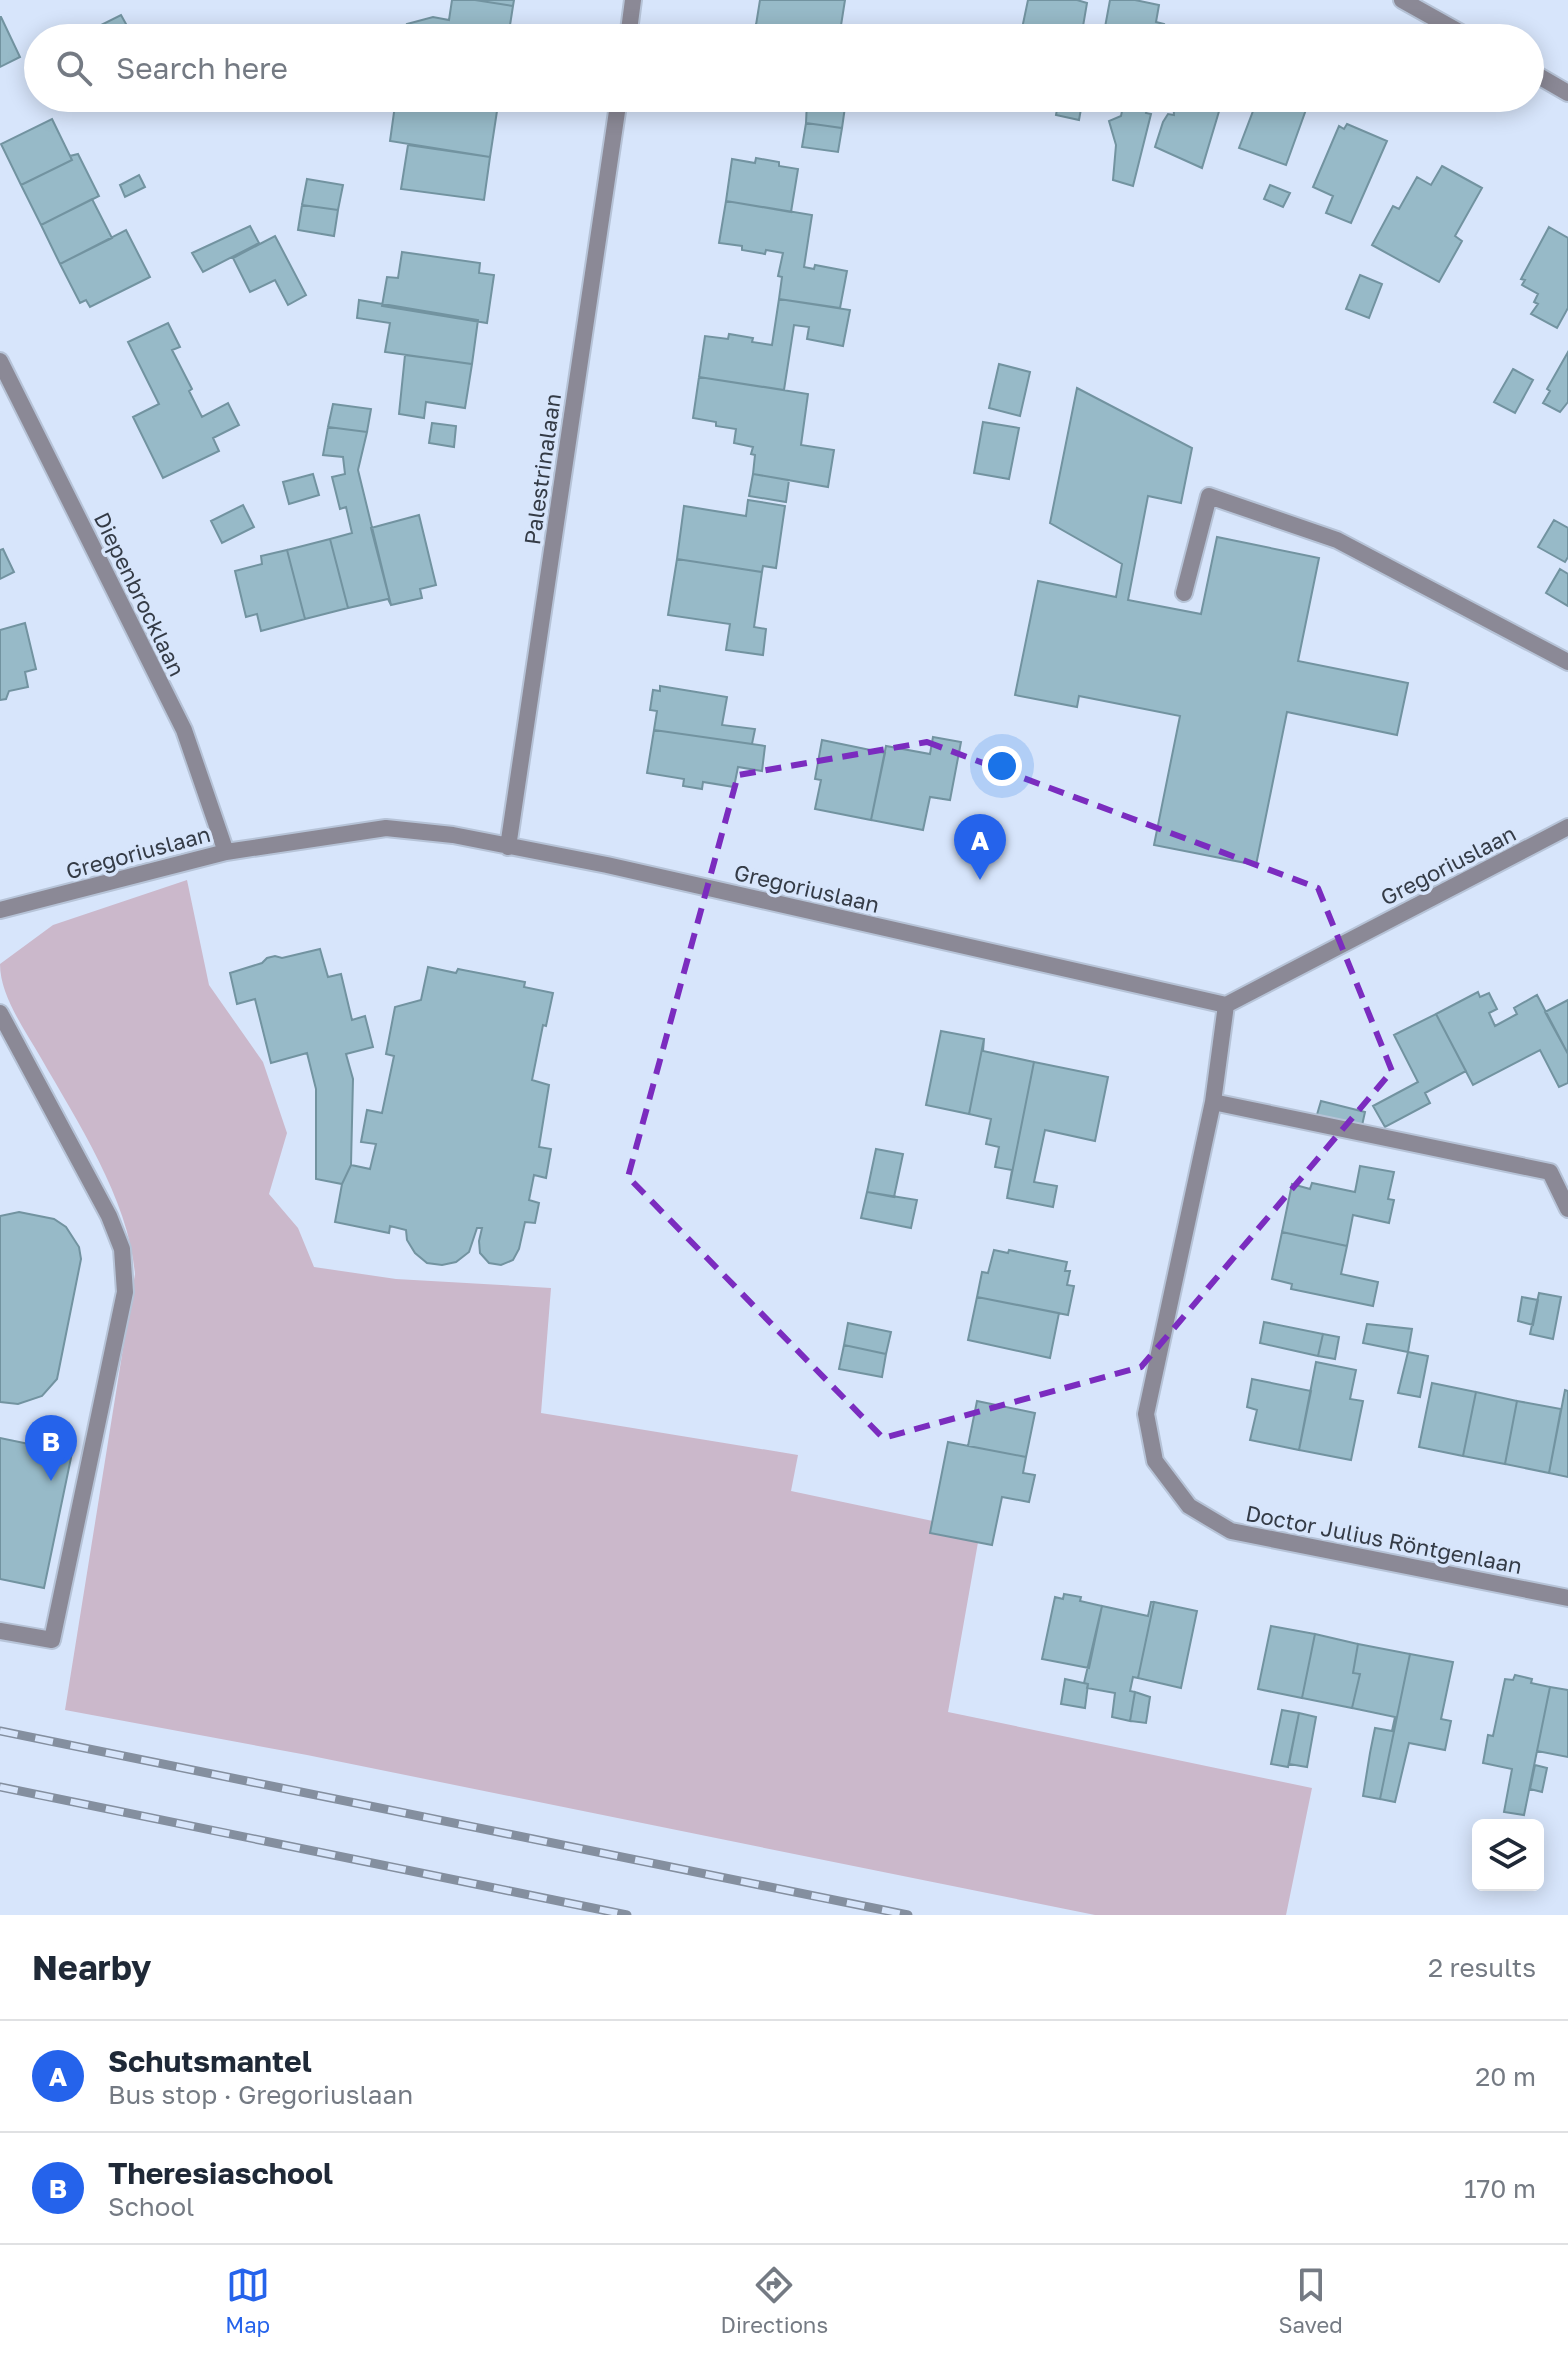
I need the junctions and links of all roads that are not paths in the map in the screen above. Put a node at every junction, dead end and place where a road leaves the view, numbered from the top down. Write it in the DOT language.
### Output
graph roads {
  1 [pos="633,0"];
  2 [pos="1402,0"];
  3 [pos="630,24"];
  4 [pos="1445,24"];
  5 [pos="1544,79"];
  6 [pos="1568,93"];
  7 [pos="617,112"];
  8 [pos="0,361"];
  9 [pos="1184,593"];
  10 [pos="1568,662"];
  11 [pos="1568,827"];
  12 [pos="508,847"];
  13 [pos="226,852"];
  14 [pos="0,910"];
  15 [pos="1226,1005"];
  16 [pos="0,1013"];
  17 [pos="1213,1102"];
  18 [pos="1568,1209"];
  19 [pos="1568,1598"];
  20 [pos="0,1631"];
  1 -- 3 [label="street"];
  2 -- 4 [label="street"];
  5 -- 6 [label="street"];
  7 -- 12 [label="street, Palestrinalaan"];
  8 -- 13 [label="street, Diepenbrocklaan"];
  9 -- 10 [label="street"];
  11 -- 15 [label="street, Gregoriuslaan"];
  12 -- 13 [label="street, Gregoriuslaan"];
  12 -- 15 [label="street, Gregoriuslaan"];
  13 -- 14 [label="street, Gregoriuslaan"];
  15 -- 17 [label="street, Doctor Julius Röntgenlaan"];
  16 -- 20 [label="street"];
  17 -- 18 [label="street"];
  17 -- 19 [label="street, Doctor Julius Röntgenlaan"];
}
